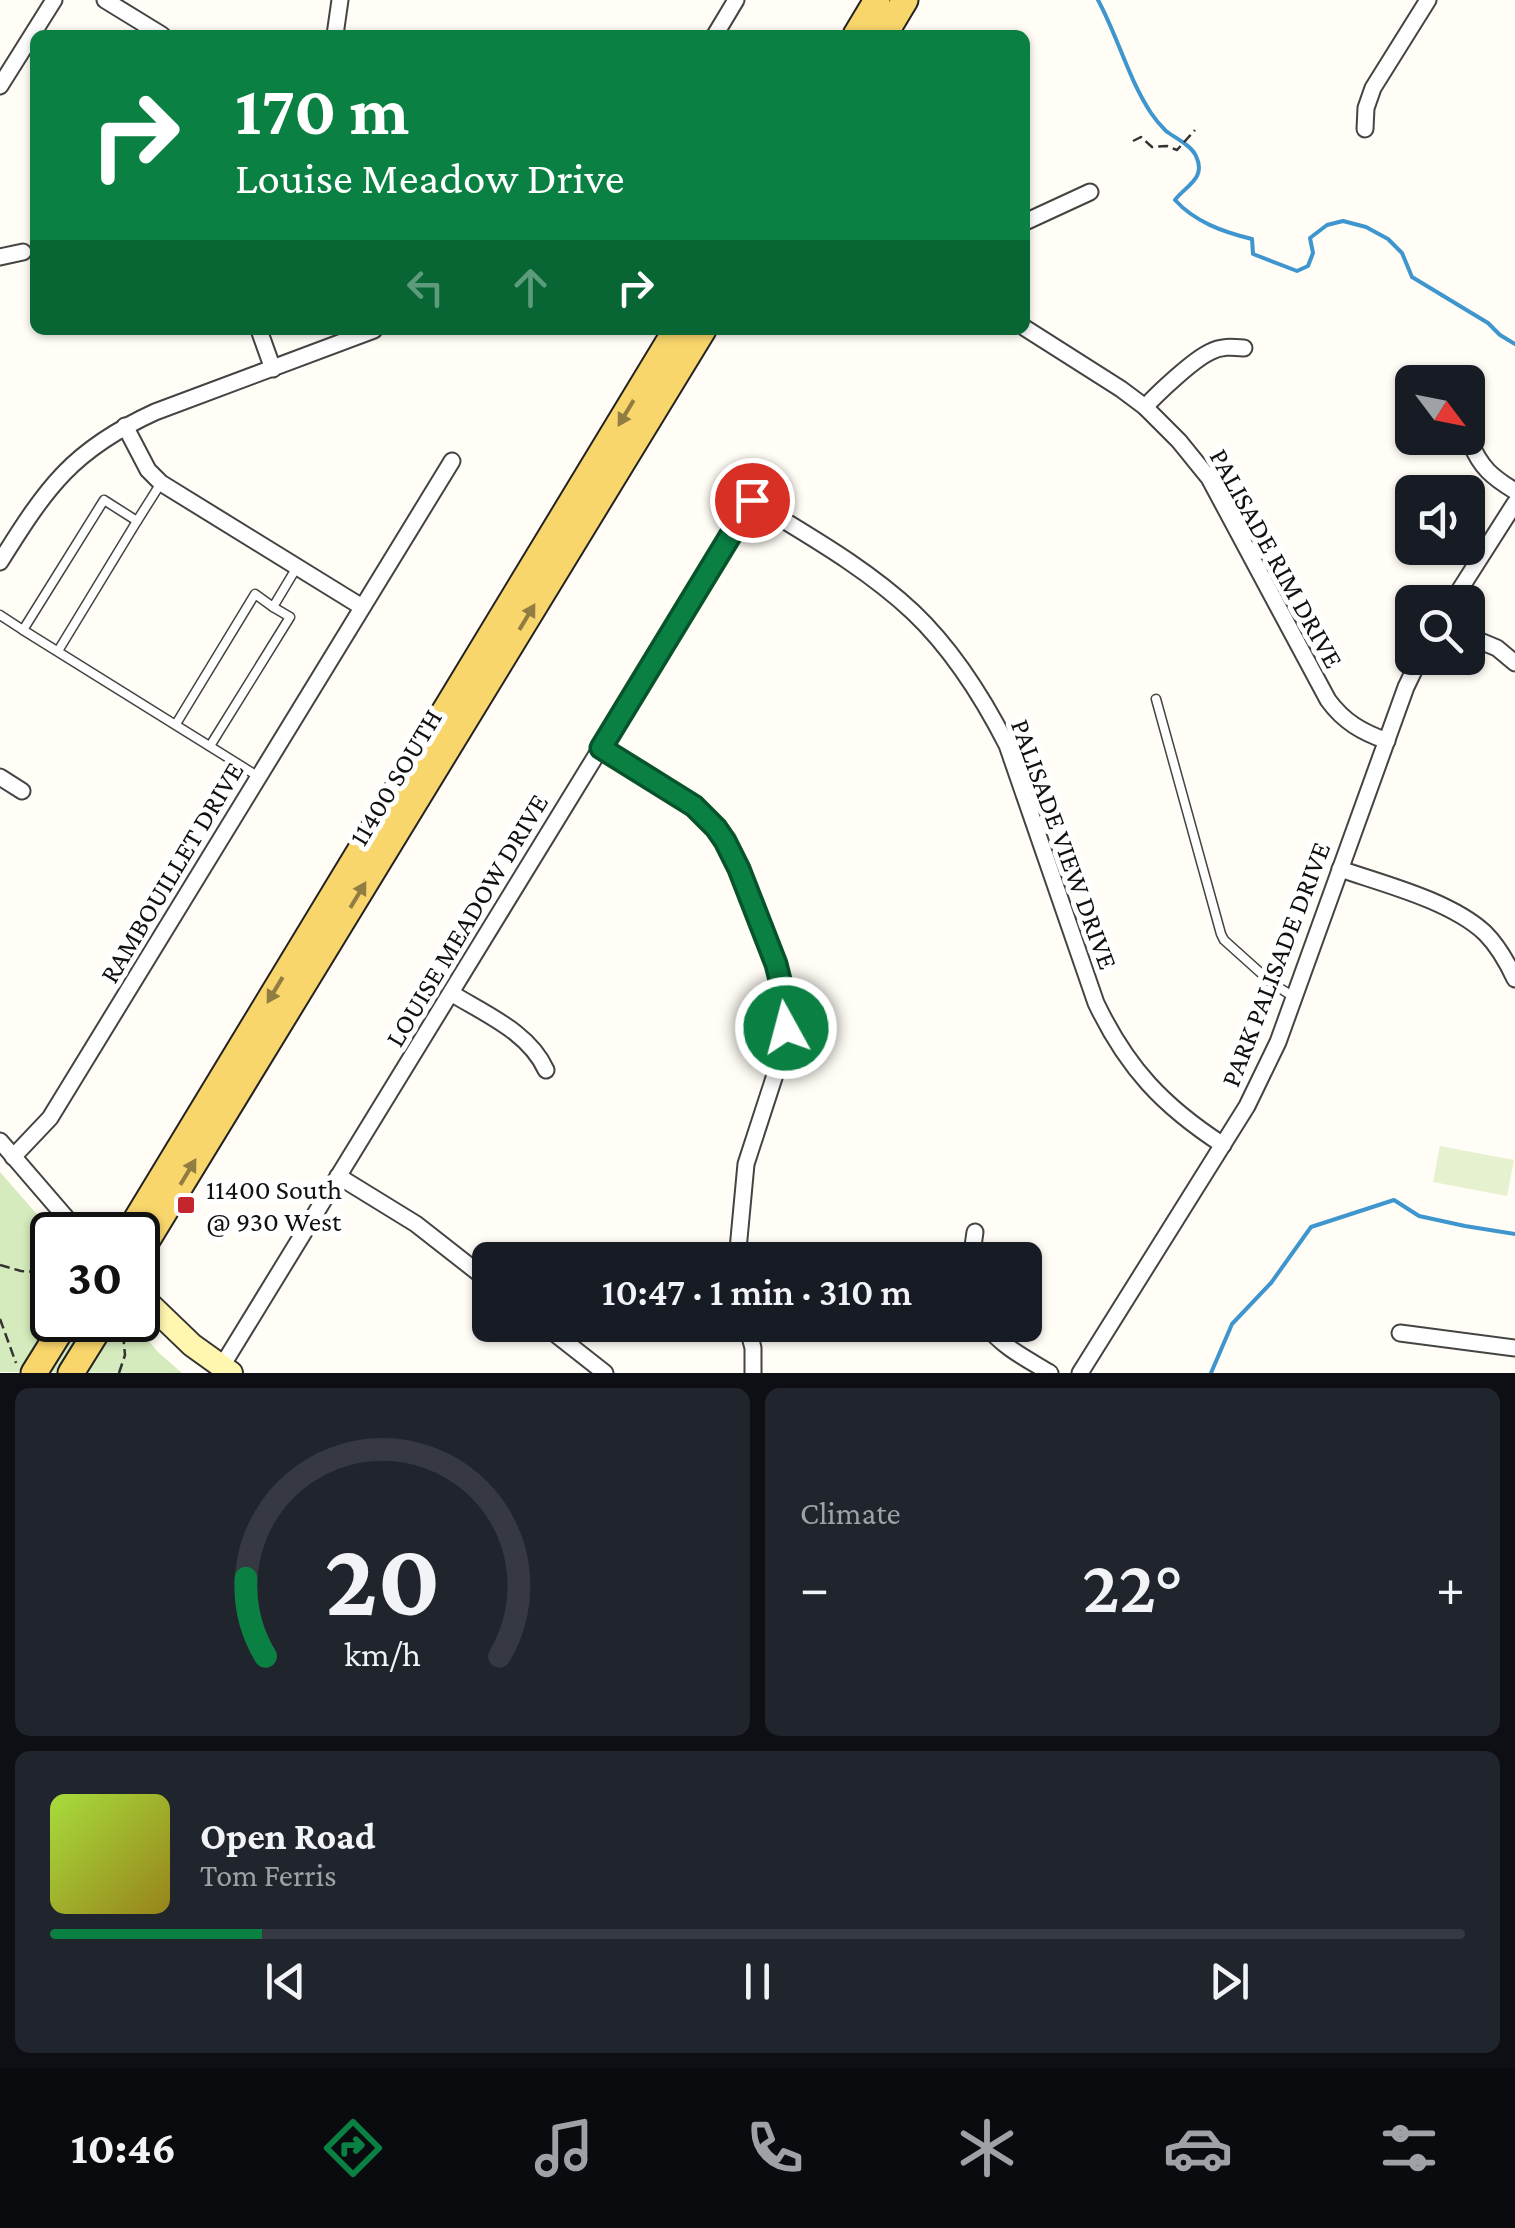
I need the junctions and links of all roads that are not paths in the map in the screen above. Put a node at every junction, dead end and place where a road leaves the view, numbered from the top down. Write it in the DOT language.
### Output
graph roads {
  1 [pos="54,0"];
  2 [pos="105,0"];
  3 [pos="340,0"];
  4 [pos="736,0"];
  5 [pos="877,0"];
  6 [pos="905,0"];
  7 [pos="1428,0"];
  8 [pos="35,30"];
  9 [pos="154,30"];
  10 [pos="335,30"];
  11 [pos="718,30"];
  12 [pos="859,30"];
  13 [pos="887,30"];
  14 [pos="30,38"];
  15 [pos="0,86"];
  16 [pos="1365,130"];
  17 [pos="1090,192"];
  18 [pos="1030,220"];
  19 [pos="24,252"];
  20 [pos="0,257"];
  21 [pos="1030,331"];
  22 [pos="261,335"];
  23 [pos="361,335"];
  24 [pos="673,335"];
  25 [pos="701,335"];
  26 [pos="1244,348"];
  27 [pos="273,368"];
  28 [pos="1146,407"];
  29 [pos="124,426"];
  30 [pos="1476,455"];
  31 [pos="452,461"];
  32 [pos="161,483"];
  33 [pos="1515,491"];
  34 [pos="752,500"];
  35 [pos="1515,503"];
  36 [pos="137,521"];
  37 [pos="0,562"];
  38 [pos="297,567"];
  39 [pos="1463,585"];
  40 [pos="273,607"];
  41 [pos="362,607"];
  42 [pos="0,615"];
  43 [pos="23,630"];
  44 [pos="1485,643"];
  45 [pos="58,651"];
  46 [pos="1515,663"];
  47 [pos="1413,675"];
  48 [pos="1156,699"];
  49 [pos="176,724"];
  50 [pos="1387,741"];
  51 [pos="210,746"];
  52 [pos="601,748"];
  53 [pos="0,777"];
  54 [pos="258,777"];
  55 [pos="22,790"];
  56 [pos="1340,868"];
  57 [pos="1515,979"];
  58 [pos="450,993"];
  59 [pos="1294,997"];
  60 [pos="546,1070"];
  61 [pos="0,1141"];
  62 [pos="1222,1145"];
  63 [pos="13,1157"];
  64 [pos="338,1176"];
  65 [pos="60,1212"];
  66 [pos="140,1212"];
  67 [pos="160,1219"];
  68 [pos="975,1232"];
  69 [pos="738,1242"];
  70 [pos="974,1242"];
  71 [pos="472,1268"];
  72 [pos="160,1315"];
  73 [pos="1400,1333"];
  74 [pos="49,1342"];
  75 [pos="93,1342"];
  76 [pos="566,1342"];
  77 [pos="751,1342"];
  78 [pos="1001,1342"];
  79 [pos="1515,1348"];
  80 [pos="26,1370"];
  81 [pos="226,1370"];
  82 [pos="72,1373"];
  83 [pos="605,1373"];
  84 [pos="754,1373"];
  85 [pos="1050,1373"];
  86 [pos="1080,1373"];
  1 -- 8 [label="street"];
  2 -- 9 [label="street"];
  3 -- 10 [label="street"];
  4 -- 11 [label="street"];
  5 -- 12 [label="main road"];
  6 -- 13 [label="main road"];
  7 -- 16 [label="street"];
  14 -- 15 [label="street"];
  17 -- 18 [label="street"];
  19 -- 20 [label="street"];
  21 -- 28 [label="street, PALISADE RIM DRIVE"];
  22 -- 27 [label="street"];
  23 -- 27 [label="street"];
  24 -- 66 [label="main road, 11400 SOUTH, one-way"];
  67 -- 25 [label="main road, 11400 SOUTH, one-way"];
  26 -- 28 [label="street"];
  27 -- 29 [label="street"];
  28 -- 50 [label="street, PALISADE RIM DRIVE"];
  29 -- 32 [label="street"];
  29 -- 37 [label="street"];
  30 -- 33 [label="street"];
  31 -- 41 [label="street, RAMBOUILLET DRIVE"];
  32 -- 36 [label="lane"];
  32 -- 38 [label="street"];
  34 -- 52 [label="street, LOUISE MEADOW DRIVE"];
  34 -- 62 [label="street, PALISADE VIEW DRIVE"];
  35 -- 39 [label="street"];
  36 -- 43 [label="lane"];
  36 -- 45 [label="lane"];
  38 -- 40 [label="lane"];
  38 -- 41 [label="street"];
  40 -- 49 [label="lane"];
  40 -- 51 [label="lane"];
  41 -- 54 [label="street, RAMBOUILLET DRIVE"];
  42 -- 43 [label="lane"];
  43 -- 45 [label="lane"];
  44 -- 46 [label="street"];
  45 -- 49 [label="lane"];
  47 -- 50 [label="street, PARK PALISADE DRIVE"];
  48 -- 59 [label="lane"];
  49 -- 51 [label="lane"];
  50 -- 56 [label="street, PARK PALISADE DRIVE"];
  51 -- 54 [label="lane"];
  52 -- 58 [label="street, LOUISE MEADOW DRIVE"];
  52 -- 69 [label="street"];
  53 -- 55 [label="street"];
  54 -- 63 [label="street, RAMBOUILLET DRIVE"];
  56 -- 57 [label="street"];
  56 -- 59 [label="street, PARK PALISADE DRIVE"];
  58 -- 60 [label="street"];
  58 -- 64 [label="street, LOUISE MEADOW DRIVE"];
  59 -- 62 [label="street, PARK PALISADE DRIVE"];
  61 -- 63 [label="street"];
  62 -- 86 [label="street, PARK PALISADE DRIVE"];
  63 -- 65 [label="street"];
  64 -- 71 [label="street"];
  64 -- 81 [label="street, LOUISE MEADOW DRIVE"];
  68 -- 70 [label="street"];
  72 -- 81 [label="street"];
  73 -- 79 [label="street"];
  74 -- 80 [label="main road"];
  75 -- 82 [label="main road"];
  76 -- 83 [label="street"];
  77 -- 84 [label="street"];
  78 -- 85 [label="street"];
}
